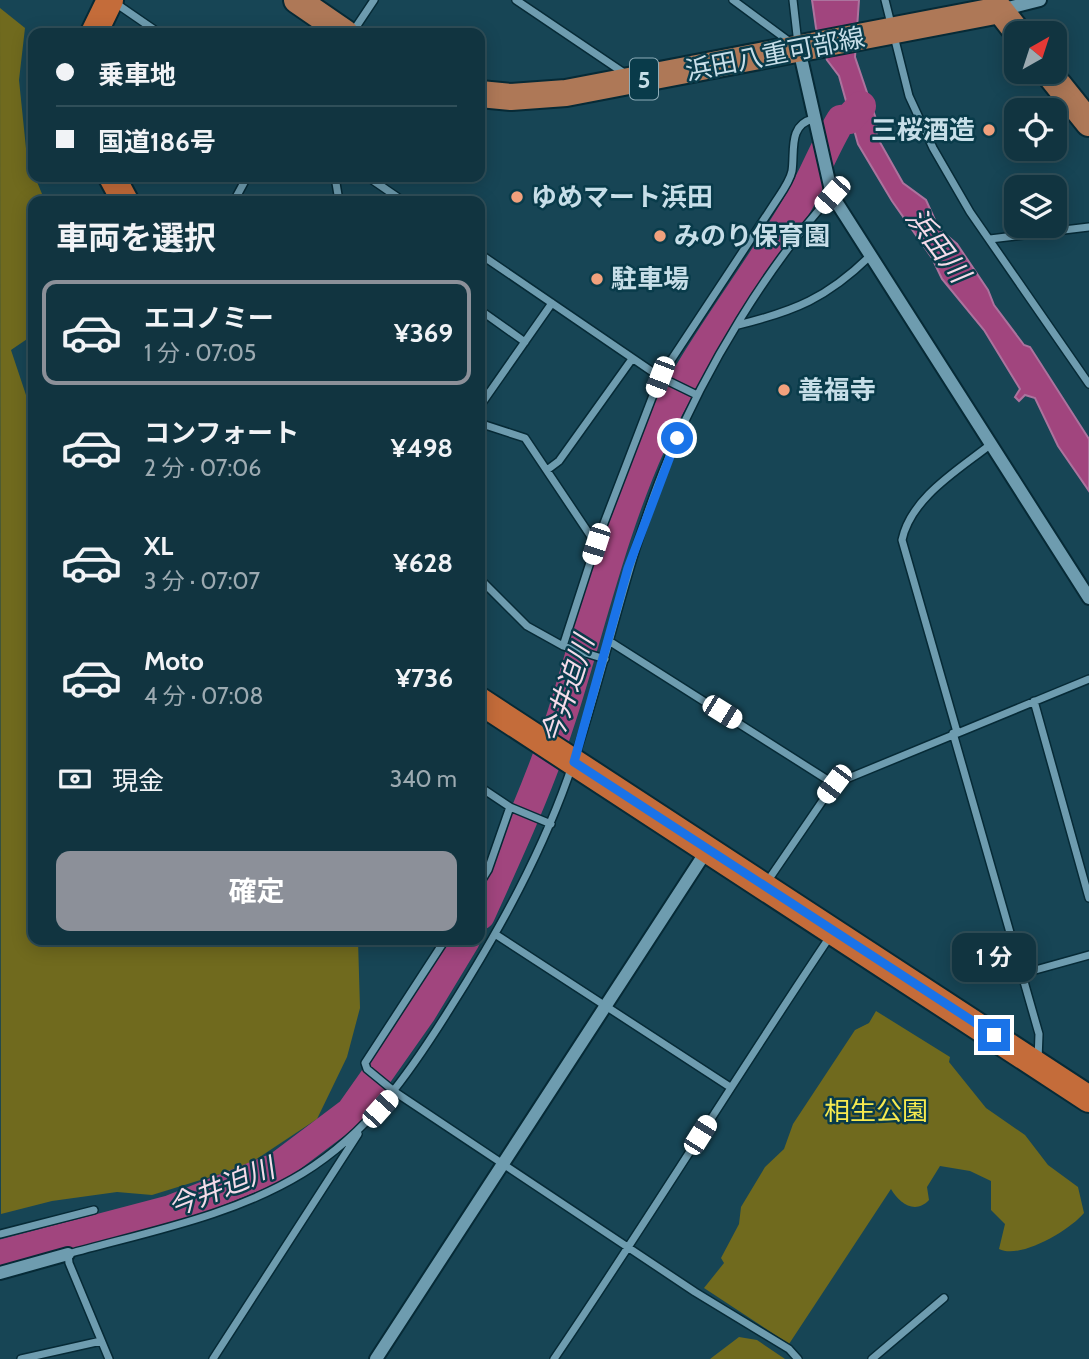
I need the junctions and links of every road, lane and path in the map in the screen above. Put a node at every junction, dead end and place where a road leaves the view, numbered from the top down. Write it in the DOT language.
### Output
graph roads {
  1 [pos="111,0"];
  2 [pos="297,0"];
  3 [pos="374,0"];
  4 [pos="516,0"];
  5 [pos="733,0"];
  6 [pos="793,0"];
  7 [pos="885,0"];
  8 [pos="1040,0"];
  9 [pos="1000,5"];
  10 [pos="1010,21"];
  11 [pos="97,28"];
  12 [pos="152,28"];
  13 [pos="338,28"];
  14 [pos="355,28"];
  15 [pos="889,32"];
  16 [pos="803,48"];
  17 [pos="636,81"];
  18 [pos="1058,84"];
  19 [pos="485,94"];
  20 [pos="813,119"];
  21 [pos="1089,123"];
  22 [pos="375,182"];
  23 [pos="832,195"];
  24 [pos="396,196"];
  25 [pos="1089,227"];
  26 [pos="990,239"];
  27 [pos="870,256"];
  28 [pos="485,257"];
  29 [pos="552,303"];
  30 [pos="485,314"];
  31 [pos="738,325"];
  32 [pos="524,342"];
  33 [pos="632,359"];
  34 [pos="663,379"];
  35 [pos="1089,384"];
  36 [pos="695,394"];
  37 [pos="485,399"];
  38 [pos="485,424"];
  39 [pos="991,444"];
  40 [pos="547,470"];
  41 [pos="596,544"];
  42 [pos="485,584"];
  43 [pos="1089,598"];
  44 [pos="609,641"];
  45 [pos="566,647"];
  46 [pos="601,658"];
  47 [pos="1089,679"];
  48 [pos="1034,701"];
  49 [pos="485,704"];
  50 [pos="955,733"];
  51 [pos="569,758"];
  52 [pos="834,784"];
  53 [pos="485,791"];
  54 [pos="513,808"];
  55 [pos="551,824"];
  56 [pos="707,850"];
  57 [pos="485,875"];
  58 [pos="765,885"];
  59 [pos="1089,898"];
  60 [pos="834,931"];
  61 [pos="495,933"];
  62 [pos="442,945"];
  63 [pos="1089,955"];
  64 [pos="1021,974"];
  65 [pos="606,1007"];
  66 [pos="1038,1063"];
  67 [pos="730,1087"];
  68 [pos="395,1092"];
  69 [pos="1089,1099"];
  70 [pos="360,1130"];
  71 [pos="504,1163"];
  72 [pos="94,1210"];
  73 [pos="0,1234"];
  74 [pos="629,1248"];
  75 [pos="68,1254"];
  76 [pos="0,1273"];
  77 [pos="944,1298"];
  78 [pos="101,1341"];
  79 [pos="20,1359"];
  80 [pos="109,1359"];
  81 [pos="212,1359"];
  82 [pos="376,1359"];
  83 [pos="554,1359"];
  84 [pos="798,1359"];
  85 [pos="872,1359"];
  1 -- 11 [label="highway"];
  1 -- 12 [label="street"];
  2 -- 13 [label="main road"];
  3 -- 14 [label="street"];
  4 -- 17 [label="street"];
  5 -- 16 [label="street"];
  6 -- 16 [label="street"];
  7 -- 15 [label="street"];
  8 -- 9 [label="street"];
  9 -- 10 [label="main road"];
  9 -- 15 [label="main road, 浜田八重可部線 / 5"];
  15 -- 16 [label="main road, 浜田八重可部線 / 5"];
  15 -- 26 [label="street"];
  16 -- 17 [label="main road, 浜田八重可部線 / 5"];
  16 -- 20 [label="street"];
  17 -- 19 [label="main road, 浜田八重可部線 / 5"];
  18 -- 21 [label="main road"];
  20 -- 23 [label="street"];
  20 -- 34 [label="street"];
  22 -- 24 [label="street"];
  23 -- 27 [label="street"];
  23 -- 31 [label="street"];
  25 -- 26 [label="street"];
  26 -- 35 [label="street"];
  27 -- 31 [label="street"];
  27 -- 39 [label="street"];
  28 -- 29 [label="street"];
  29 -- 32 [label="street"];
  29 -- 33 [label="street"];
  30 -- 32 [label="street"];
  31 -- 36 [label="street"];
  32 -- 37 [label="street"];
  33 -- 34 [label="street"];
  33 -- 40 [label="street"];
  34 -- 36 [label="street"];
  34 -- 41 [label="street"];
  36 -- 44 [label="street"];
  38 -- 40 [label="street"];
  39 -- 43 [label="street"];
  39 -- 50 [label="street"];
  40 -- 41 [label="street"];
  41 -- 45 [label="street"];
  42 -- 45 [label="street"];
  44 -- 46 [label="street"];
  44 -- 52 [label="street"];
  45 -- 46 [label="street"];
  46 -- 51 [label="street"];
  47 -- 48 [label="street"];
  48 -- 50 [label="street"];
  48 -- 59 [label="street"];
  49 -- 51 [label="highway"];
  50 -- 52 [label="street"];
  50 -- 64 [label="street"];
  51 -- 55 [label="street"];
  51 -- 56 [label="highway"];
  52 -- 58 [label="street"];
  53 -- 54 [label="street"];
  54 -- 55 [label="street"];
  54 -- 57 [label="street"];
  55 -- 61 [label="street"];
  56 -- 58 [label="highway"];
  56 -- 65 [label="street"];
  58 -- 60 [label="highway"];
  60 -- 66 [label="highway"];
  60 -- 67 [label="street"];
  61 -- 65 [label="street"];
  61 -- 68 [label="street"];
  62 -- 68 [label="street"];
  63 -- 64 [label="street"];
  64 -- 66 [label="street"];
  65 -- 67 [label="street"];
  65 -- 71 [label="street"];
  66 -- 69 [label="highway"];
  67 -- 74 [label="street"];
  68 -- 70 [label="street"];
  68 -- 71 [label="street"];
  70 -- 75 [label="street"];
  70 -- 81 [label="street"];
  71 -- 74 [label="street"];
  71 -- 82 [label="street"];
  72 -- 73 [label="street"];
  74 -- 83 [label="street"];
  74 -- 84 [label="street"];
  75 -- 76 [label="street"];
  75 -- 78 [label="street"];
  77 -- 85 [label="street"];
  78 -- 79 [label="street"];
  78 -- 80 [label="street"];
}
